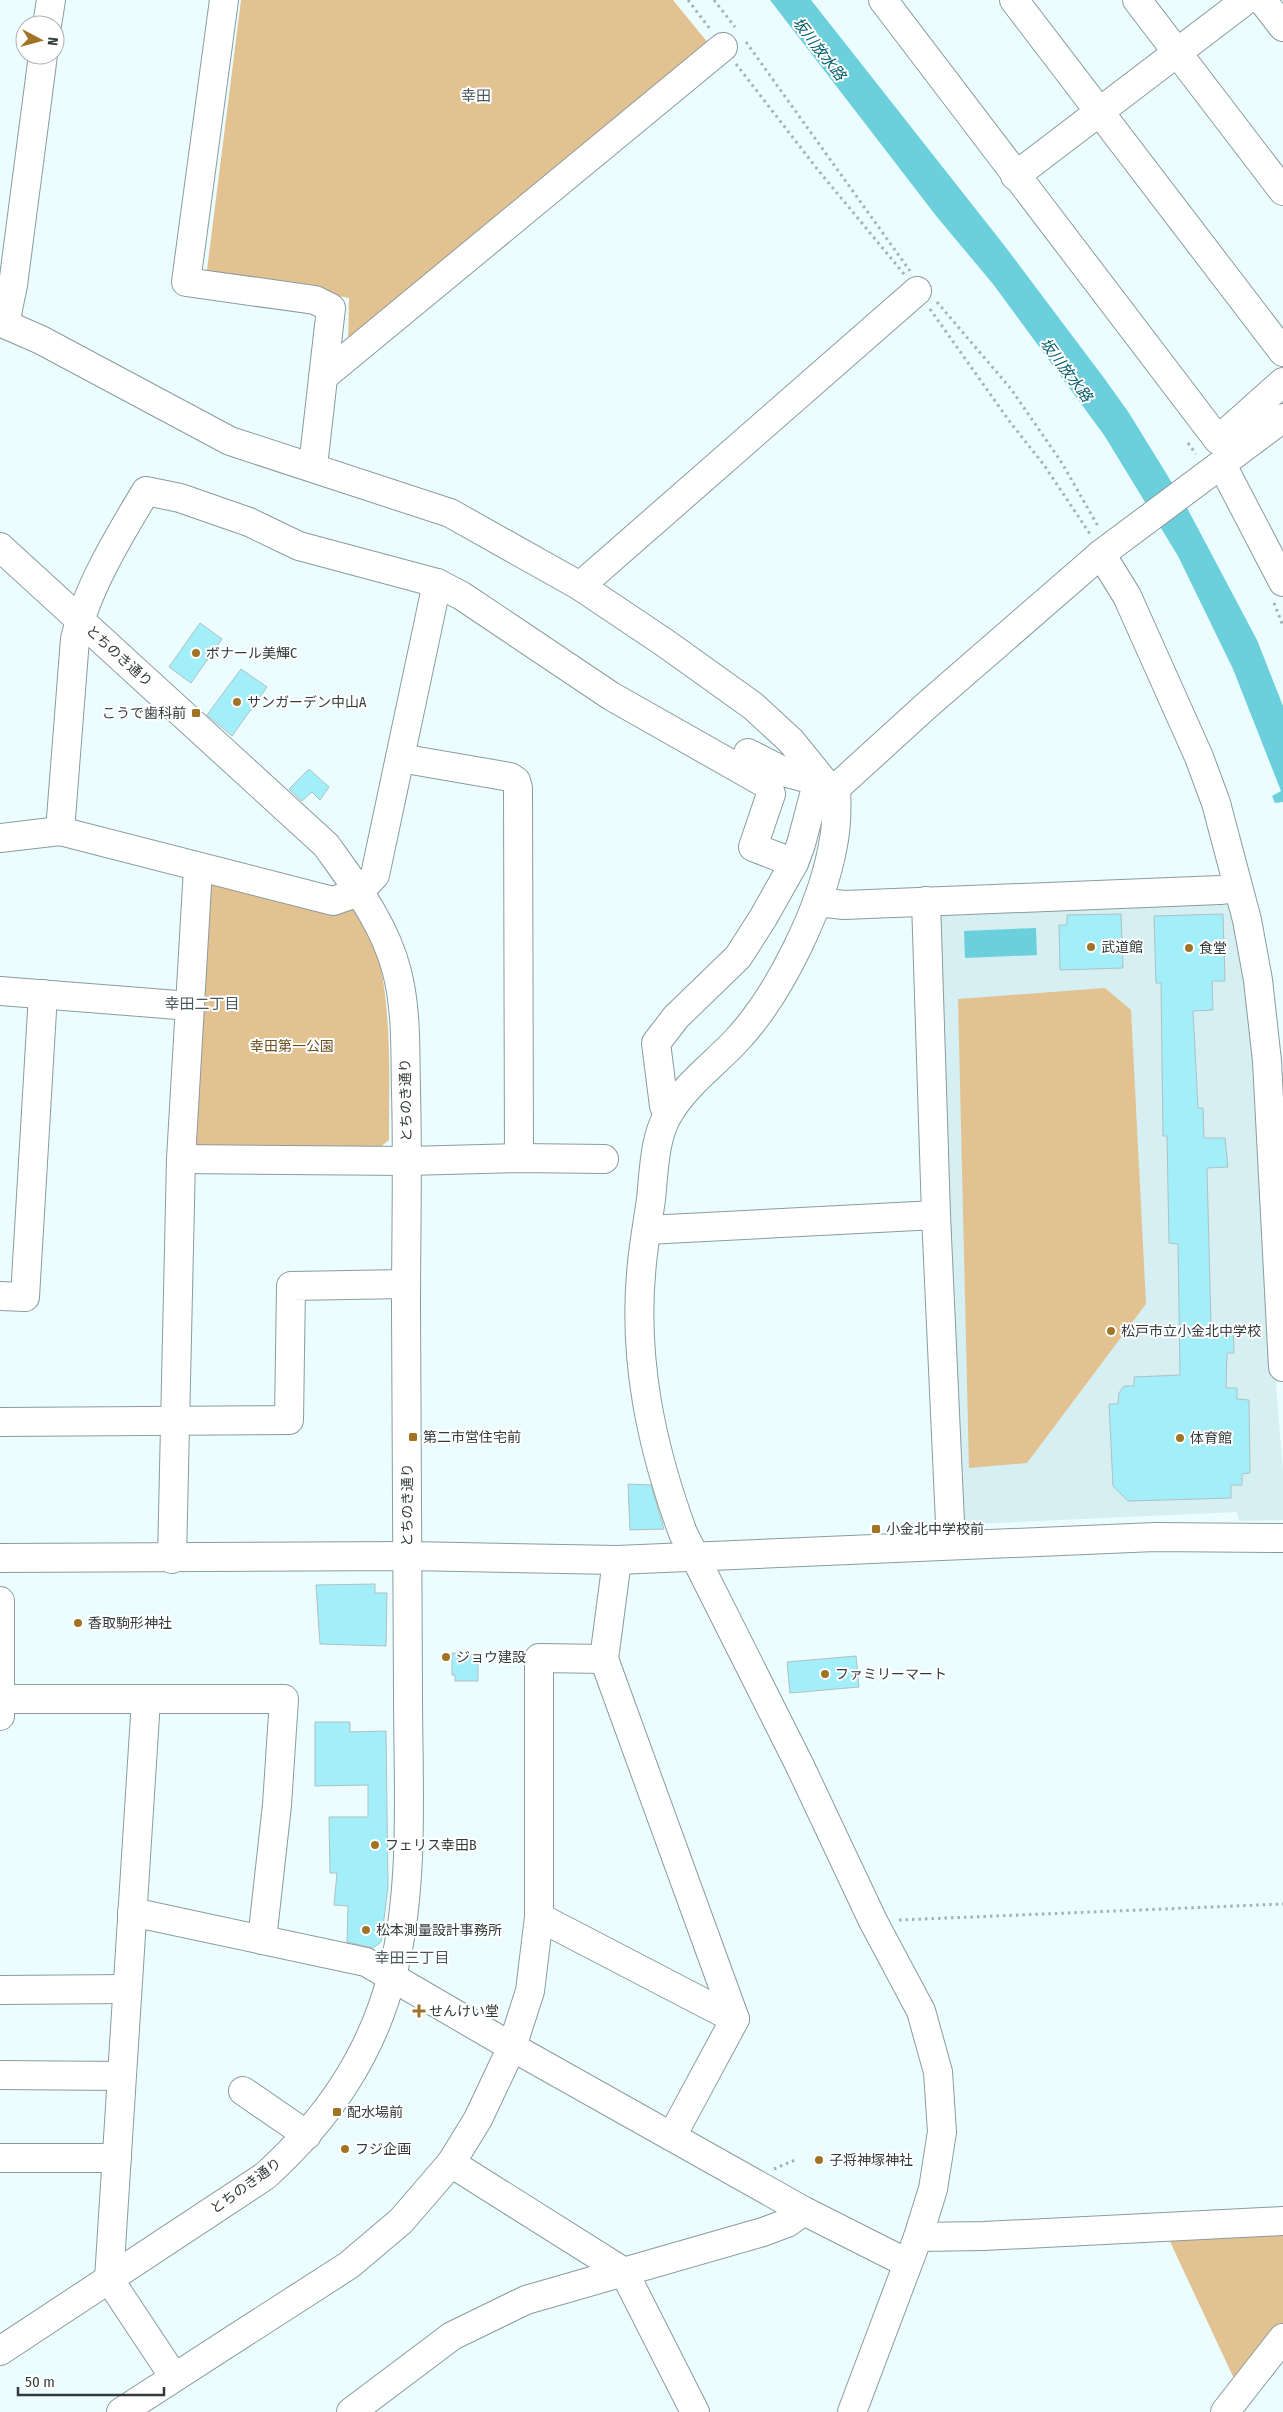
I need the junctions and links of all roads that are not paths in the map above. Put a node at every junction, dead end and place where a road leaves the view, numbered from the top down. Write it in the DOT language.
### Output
graph roads {
  1 [pos="51,0"];
  2 [pos="224,0"];
  3 [pos="883,0"];
  4 [pos="1014,0"];
  5 [pos="1137,0"];
  6 [pos="1246,0"];
  7 [pos="1262,0"];
  8 [pos="49,15"];
  9 [pos="1283,27"];
  10 [pos="723,47"];
  11 [pos="1178,54"];
  12 [pos="42,65"];
  13 [pos="1099,113"];
  14 [pos="1015,176"];
  15 [pos="1283,190"];
  16 [pos="917,291"];
  17 [pos="3,323"];
  18 [pos="1283,352"];
  19 [pos="324,377"];
  20 [pos="1283,382"];
  21 [pos="1283,418"];
  22 [pos="313,466"];
  23 [pos="1215,470"];
  24 [pos="0,547"];
  25 [pos="1106,551"];
  26 [pos="1283,582"];
  27 [pos="437,583"];
  28 [pos="580,586"];
  29 [pos="80,621"];
  30 [pos="640,711"];
  31 [pos="400,758"];
  32 [pos="826,784"];
  33 [pos="60,832"];
  34 [pos="0,838"];
  35 [pos="794,864"];
  36 [pos="198,868"];
  37 [pos="1237,888"];
  38 [pos="359,892"];
  39 [pos="926,901"];
  40 [pos="817,902"];
  41 [pos="0,991"];
  42 [pos="43,994"];
  43 [pos="190,1006"];
  44 [pos="668,1114"];
  45 [pos="519,1158"];
  46 [pos="604,1159"];
  47 [pos="181,1160"];
  48 [pos="408,1161"];
  49 [pos="936,1215"];
  50 [pos="647,1230"];
  51 [pos="406,1284"];
  52 [pos="0,1296"];
  53 [pos="1283,1367"];
  54 [pos="0,1422"];
  55 [pos="174,1422"];
  56 [pos="1283,1538"];
  57 [pos="951,1544"];
  58 [pos="407,1556"];
  59 [pos="0,1558"];
  60 [pos="696,1558"];
  61 [pos="172,1559"];
  62 [pos="616,1560"];
  63 [pos="0,1601"];
  64 [pos="604,1659"];
  65 [pos="146,1700"];
  66 [pos="0,1704"];
  67 [pos="132,1912"];
  68 [pos="539,1917"];
  69 [pos="262,1940"];
  70 [pos="392,1976"];
  71 [pos="127,1989"];
  72 [pos="0,1990"];
  73 [pos="735,2019"];
  74 [pos="512,2047"];
  75 [pos="0,2075"];
  76 [pos="121,2076"];
  77 [pos="244,2091"];
  78 [pos="307,2136"];
  79 [pos="672,2136"];
  80 [pos="0,2158"];
  81 [pos="117,2158"];
  82 [pos="451,2163"];
  83 [pos="804,2211"];
  84 [pos="1283,2221"];
  85 [pos="918,2236"];
  86 [pos="907,2263"];
  87 [pos="624,2272"];
  88 [pos="110,2279"];
  89 [pos="1283,2338"];
  90 [pos="0,2351"];
  91 [pos="174,2377"];
  92 [pos="121,2412"];
  93 [pos="351,2412"];
  94 [pos="695,2412"];
  95 [pos="852,2412"];
  96 [pos="1225,2412"];
  1 -- 8 [label="street"];
  2 -- 19 [label="street"];
  3 -- 14 [label="street"];
  4 -- 13 [label="street"];
  5 -- 11 [label="street"];
  6 -- 11 [label="street"];
  7 -- 9 [label="street"];
  10 -- 19 [label="street"];
  11 -- 13 [label="street"];
  11 -- 15 [label="street"];
  12 -- 17 [label="street"];
  13 -- 14 [label="street"];
  13 -- 18 [label="street"];
  14 -- 20 [label="street"];
  16 -- 28 [label="street"];
  17 -- 22 [label="street"];
  19 -- 22 [label="street"];
  21 -- 23 [label="street"];
  22 -- 28 [label="street"];
  23 -- 25 [label="street"];
  23 -- 26 [label="street"];
  24 -- 29 [label="street, とちのき通り"];
  25 -- 32 [label="street"];
  25 -- 37 [label="street"];
  27 -- 29 [label="street"];
  27 -- 30 [label="street"];
  27 -- 31 [label="street"];
  28 -- 32 [label="street"];
  29 -- 33 [label="street"];
  29 -- 38 [label="street, とちのき通り"];
  30 -- 32 [label="street"];
  30 -- 35 [label="street"];
  31 -- 38 [label="street"];
  31 -- 45 [label="street"];
  32 -- 35 [label="street"];
  32 -- 40 [label="street"];
  33 -- 34 [label="street"];
  33 -- 36 [label="street"];
  35 -- 44 [label="street"];
  36 -- 38 [label="street"];
  36 -- 43 [label="street"];
  37 -- 39 [label="street"];
  37 -- 53 [label="street"];
  38 -- 48 [label="street, とちのき通り"];
  39 -- 40 [label="street"];
  39 -- 49 [label="street"];
  40 -- 44 [label="street"];
  41 -- 42 [label="street"];
  42 -- 43 [label="street"];
  42 -- 52 [label="street"];
  43 -- 47 [label="street"];
  44 -- 50 [label="street"];
  45 -- 46 [label="street"];
  45 -- 48 [label="street"];
  47 -- 48 [label="street"];
  47 -- 55 [label="street"];
  48 -- 51 [label="street, とちのき通り"];
  49 -- 50 [label="street"];
  49 -- 57 [label="street"];
  50 -- 60 [label="street"];
  51 -- 55 [label="street"];
  51 -- 58 [label="street, とちのき通り"];
  54 -- 55 [label="street"];
  55 -- 61 [label="street"];
  56 -- 57 [label="street"];
  57 -- 60 [label="street"];
  58 -- 61 [label="street"];
  58 -- 62 [label="street"];
  58 -- 70 [label="street, とちのき通り"];
  59 -- 61 [label="street"];
  60 -- 62 [label="street"];
  60 -- 85 [label="street"];
  62 -- 64 [label="street"];
  63 -- 66 [label="street"];
  64 -- 68 [label="street"];
  64 -- 73 [label="street"];
  65 -- 66 [label="street"];
  65 -- 67 [label="street"];
  65 -- 69 [label="street"];
  67 -- 69 [label="street"];
  67 -- 71 [label="street"];
  68 -- 73 [label="street"];
  68 -- 74 [label="street"];
  69 -- 70 [label="street"];
  70 -- 74 [label="street"];
  70 -- 78 [label="street, とちのき通り"];
  71 -- 72 [label="street"];
  71 -- 76 [label="street"];
  73 -- 79 [label="street"];
  74 -- 79 [label="street"];
  74 -- 82 [label="street"];
  75 -- 76 [label="street"];
  76 -- 81 [label="street"];
  77 -- 78 [label="street"];
  78 -- 88 [label="street, とちのき通り"];
  79 -- 83 [label="street"];
  80 -- 81 [label="street"];
  81 -- 88 [label="street"];
  82 -- 87 [label="street"];
  82 -- 91 [label="street"];
  83 -- 86 [label="street"];
  83 -- 87 [label="street"];
  84 -- 85 [label="street"];
  85 -- 86 [label="street"];
  86 -- 95 [label="street"];
  87 -- 93 [label="street"];
  87 -- 94 [label="street"];
  88 -- 90 [label="street, とちのき通り"];
  88 -- 91 [label="street"];
  89 -- 96 [label="street"];
  91 -- 92 [label="street"];
}
